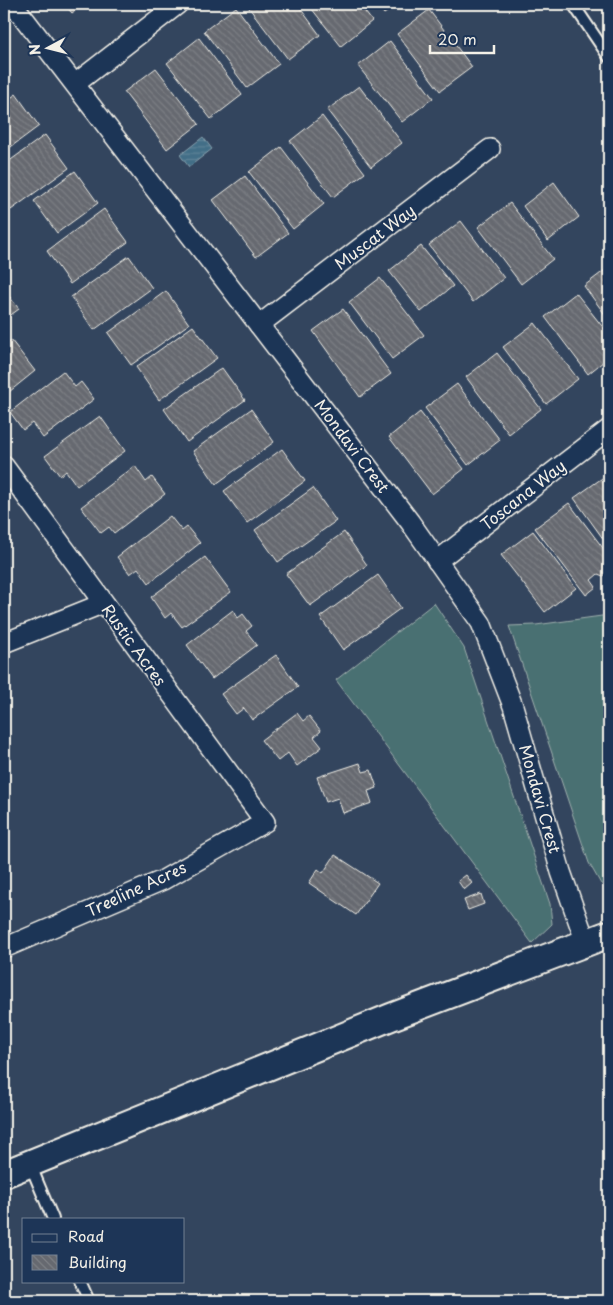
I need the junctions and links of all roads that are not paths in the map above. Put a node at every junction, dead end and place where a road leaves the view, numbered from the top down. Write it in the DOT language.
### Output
graph roads {
  1 [pos="14,4"];
  2 [pos="178,4"];
  3 [pos="573,4"];
  4 [pos="609,57"];
  5 [pos="75,84"];
  6 [pos="490,150"];
  7 [pos="259,325"];
  8 [pos="609,429"];
  9 [pos="4,466"];
  10 [pos="437,561"];
  11 [pos="104,603"];
  12 [pos="4,644"];
  13 [pos="265,822"];
  14 [pos="598,939"];
  15 [pos="4,948"];
  16 [pos="30,1163"];
  17 [pos="4,1174"];
  18 [pos="54,1218"];
  19 [pos="80,1282"];
  20 [pos="88,1301"];
  1 -- 5 [label="street, Mondavi Crest"];
  2 -- 5 [label="street"];
  3 -- 4 [label="lane"];
  5 -- 7 [label="street, Mondavi Crest"];
  6 -- 7 [label="street, Muscat Way"];
  7 -- 10 [label="street, Mondavi Crest"];
  8 -- 10 [label="street, Toscana Way"];
  9 -- 11 [label="street, Rustic Acres"];
  10 -- 14 [label="street, Mondavi Crest"];
  11 -- 12 [label="street"];
  11 -- 13 [label="street, Rustic Acres"];
  13 -- 15 [label="street, Treeline Acres"];
  14 -- 16 [label="main road"];
  16 -- 17 [label="main road"];
  16 -- 18 [label="lane"];
  19 -- 20 [label="lane"];
}
